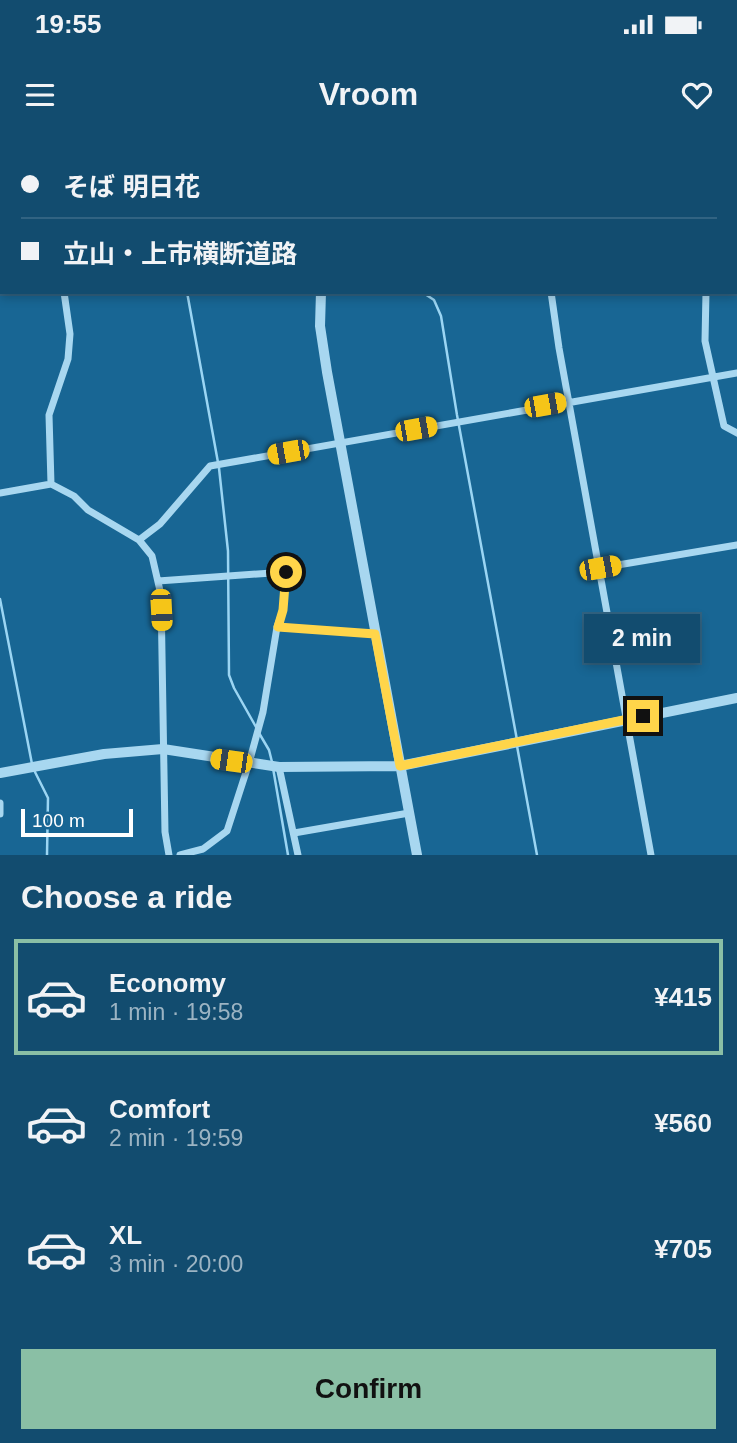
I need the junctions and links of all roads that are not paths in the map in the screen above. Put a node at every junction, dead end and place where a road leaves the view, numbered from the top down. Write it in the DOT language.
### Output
graph roads {
  1 [pos="64,294"];
  2 [pos="321,294"];
  3 [pos="551,294"];
  4 [pos="706,294"];
  5 [pos="737,373"];
  6 [pos="713,376"];
  7 [pos="570,401"];
  8 [pos="737,433"];
  9 [pos="340,443"];
  10 [pos="51,484"];
  11 [pos="0,493"];
  12 [pos="139,540"];
  13 [pos="737,545"];
  14 [pos="600,568"];
  15 [pos="158,581"];
  16 [pos="278,627"];
  17 [pos="375,634"];
  18 [pos="737,698"];
  19 [pos="625,719"];
  20 [pos="163,749"];
  21 [pos="249,763"];
  22 [pos="400,766"];
  23 [pos="275,767"];
  24 [pos="0,774"];
  25 [pos="0,803"];
  26 [pos="409,813"];
  27 [pos="0,814"];
  28 [pos="294,833"];
  29 [pos="169,855"];
  30 [pos="180,855"];
  31 [pos="298,855"];
  32 [pos="417,855"];
  33 [pos="651,855"];
  1 -- 10 [label="street"];
  2 -- 9 [label="street"];
  3 -- 7 [label="street"];
  4 -- 6 [label="street"];
  5 -- 6 [label="street"];
  6 -- 7 [label="street"];
  6 -- 8 [label="street"];
  7 -- 9 [label="street"];
  7 -- 14 [label="street"];
  9 -- 12 [label="street"];
  9 -- 17 [label="street"];
  10 -- 11 [label="street"];
  10 -- 12 [label="street"];
  12 -- 15 [label="street"];
  13 -- 14 [label="street"];
  14 -- 19 [label="street"];
  15 -- 16 [label="street"];
  15 -- 20 [label="street"];
  16 -- 17 [label="street"];
  16 -- 21 [label="street"];
  17 -- 22 [label="street"];
  18 -- 19 [label="street"];
  19 -- 22 [label="street"];
  19 -- 33 [label="street"];
  20 -- 21 [label="street"];
  20 -- 24 [label="street"];
  20 -- 29 [label="street"];
  21 -- 23 [label="street"];
  21 -- 30 [label="street"];
  22 -- 23 [label="street"];
  22 -- 26 [label="street"];
  23 -- 28 [label="street"];
  25 -- 27 [label="street"];
  26 -- 28 [label="street"];
  26 -- 32 [label="street"];
  28 -- 31 [label="street"];
}
